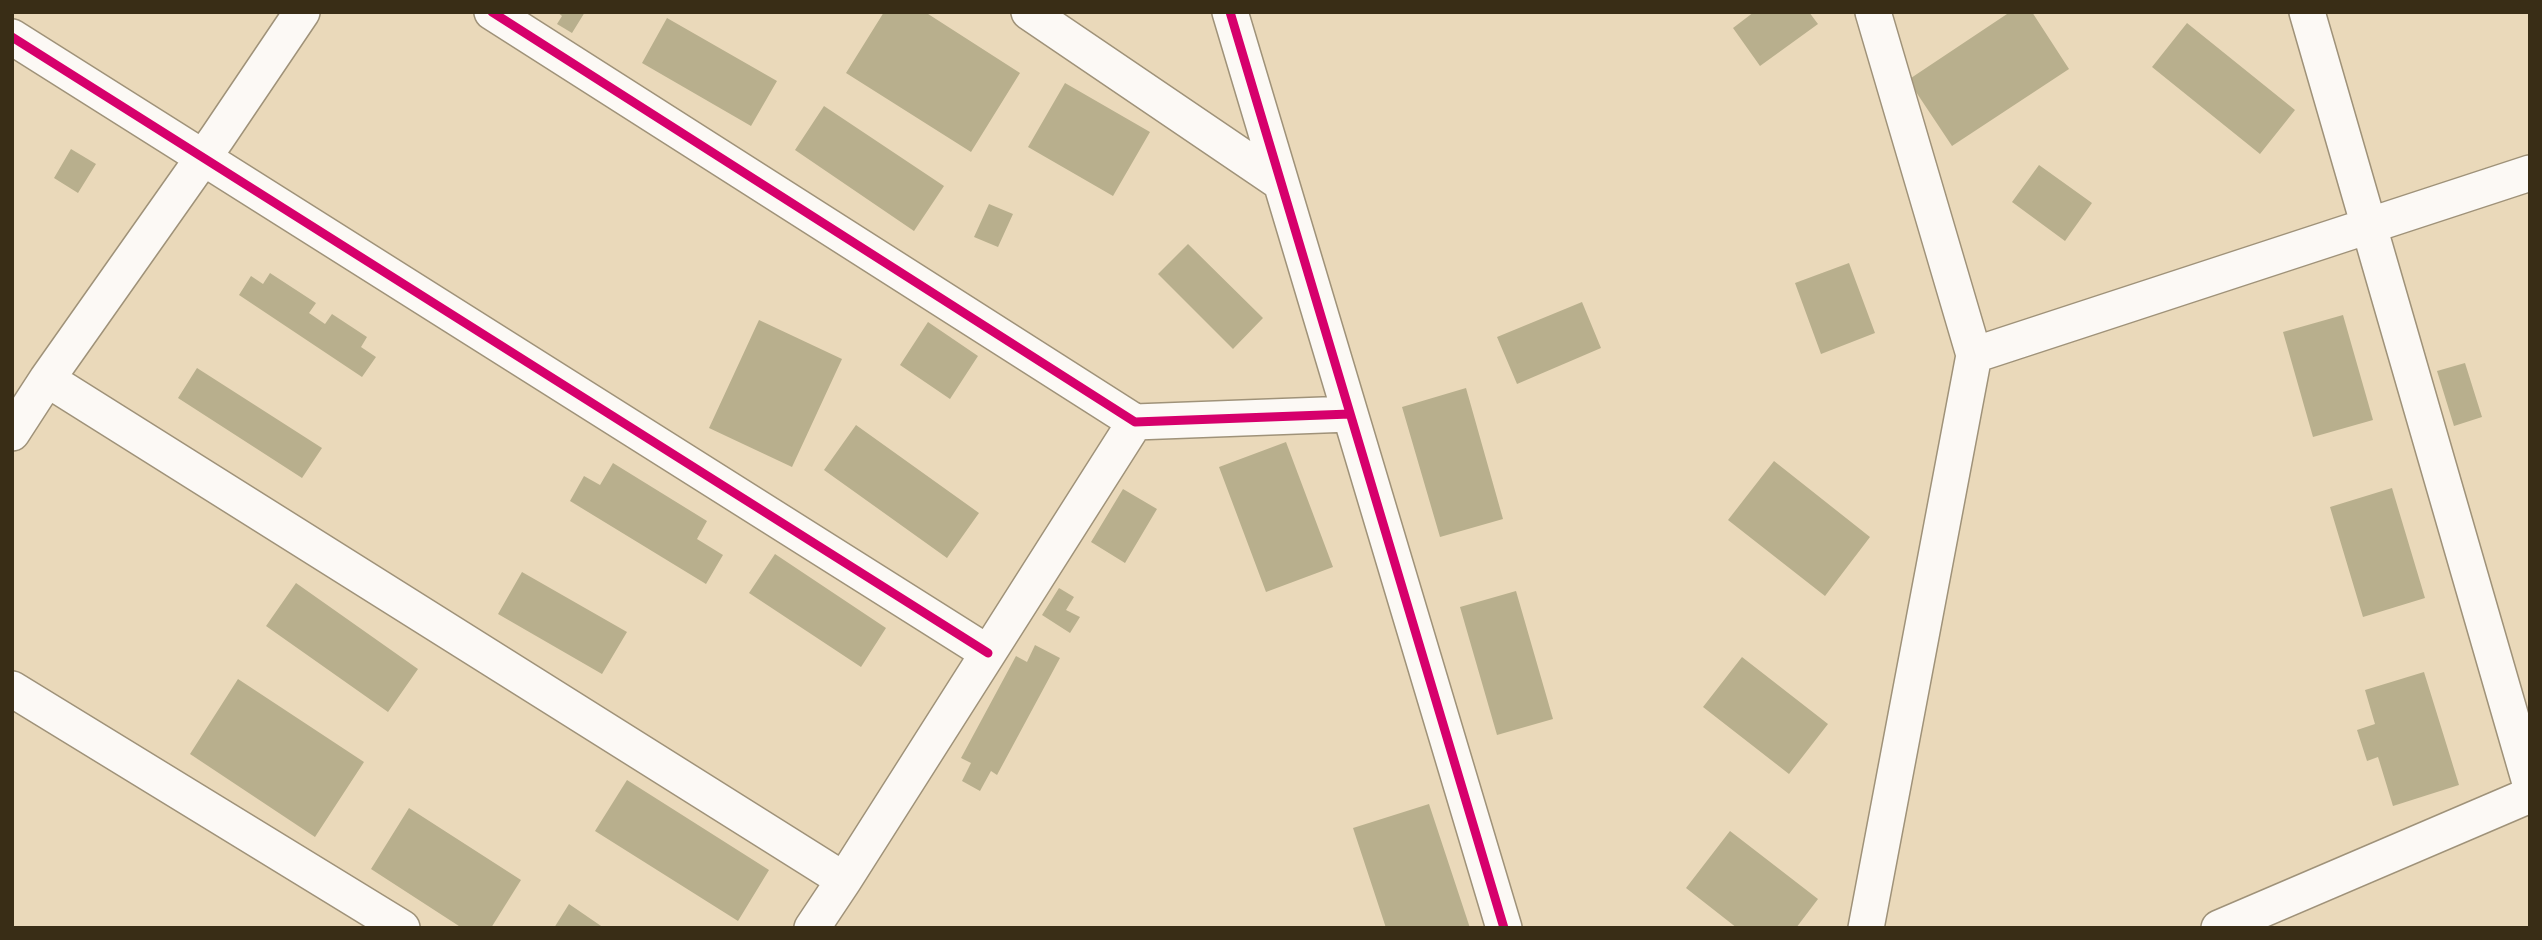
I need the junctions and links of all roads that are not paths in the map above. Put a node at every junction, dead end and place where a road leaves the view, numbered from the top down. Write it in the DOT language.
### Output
graph roads {
  1 [pos="302,12"];
  2 [pos="492,12"];
  3 [pos="1028,12"];
  4 [pos="1230,12"];
  5 [pos="1873,12"];
  6 [pos="2307,12"];
  7 [pos="12,37"];
  8 [pos="202,159"];
  9 [pos="2530,173"];
  10 [pos="1281,183"];
  11 [pos="2369,225"];
  12 [pos="1974,355"];
  13 [pos="47,379"];
  14 [pos="1350,414"];
  15 [pos="1135,422"];
  16 [pos="12,433"];
  17 [pos="988,653"];
  18 [pos="12,689"];
  19 [pos="2530,783"];
  20 [pos="2530,795"];
  21 [pos="844,880"];
  22 [pos="402,928"];
  23 [pos="812,928"];
  24 [pos="1504,928"];
  25 [pos="1866,928"];
  26 [pos="2218,928"];
  1 -- 8 [label="street"];
  2 -- 15 [label="street"];
  3 -- 10 [label="street"];
  4 -- 10 [label="street"];
  5 -- 12 [label="street"];
  6 -- 11 [label="street"];
  7 -- 8 [label="street"];
  8 -- 13 [label="street"];
  8 -- 17 [label="street"];
  9 -- 11 [label="street"];
  10 -- 14 [label="street"];
  11 -- 12 [label="street"];
  11 -- 19 [label="street"];
  12 -- 25 [label="street"];
  13 -- 16 [label="street"];
  13 -- 21 [label="street"];
  14 -- 15 [label="street"];
  14 -- 24 [label="street"];
  15 -- 17 [label="street"];
  17 -- 21 [label="street"];
  18 -- 22 [label="street"];
  20 -- 26 [label="street"];
  21 -- 23 [label="street"];
}
